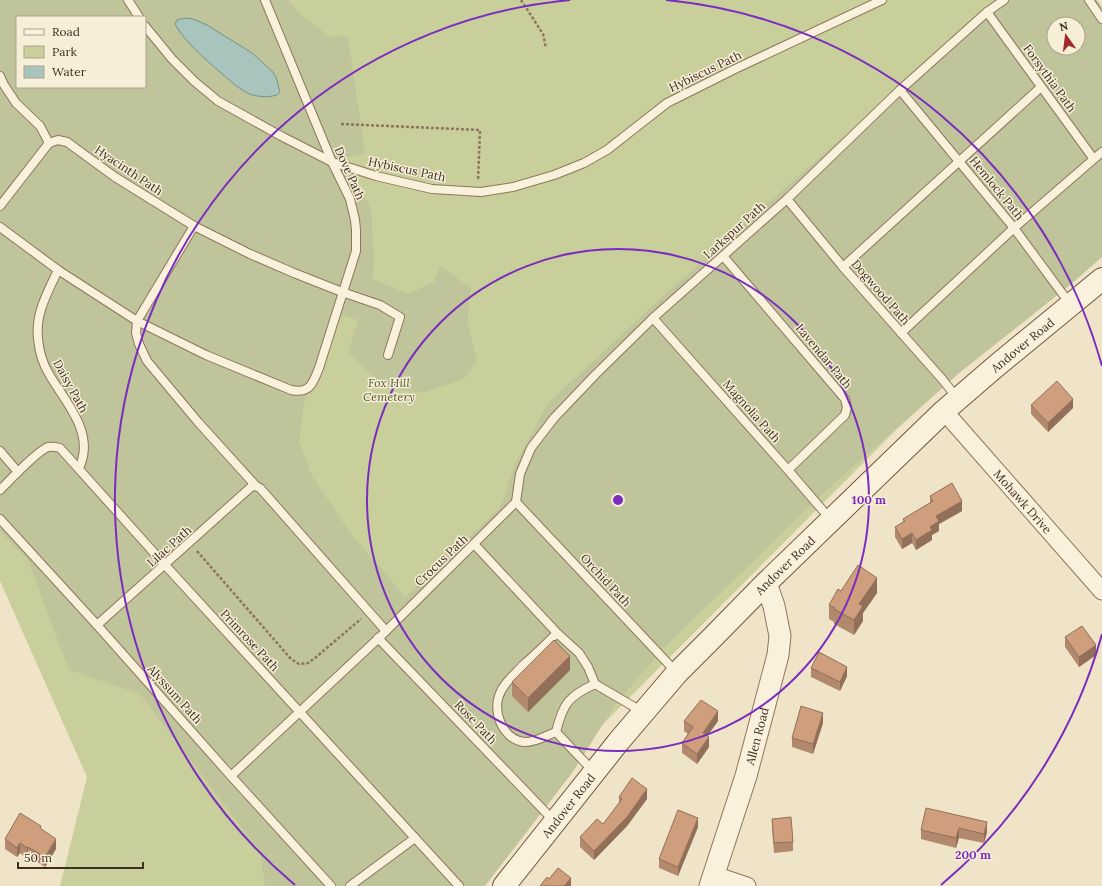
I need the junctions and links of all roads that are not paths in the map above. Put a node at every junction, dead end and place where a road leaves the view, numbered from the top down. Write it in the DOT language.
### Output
graph roads {
  1 [pos="128,0"];
  2 [pos="266,0"];
  3 [pos="882,0"];
  4 [pos="1004,0"];
  5 [pos="1089,0"];
  6 [pos="986,12"];
  7 [pos="138,16"];
  8 [pos="1102,19"];
  9 [pos="146,27"];
  10 [pos="0,76"];
  11 [pos="1042,87"];
  12 [pos="900,90"];
  13 [pos="49,143"];
  14 [pos="1102,152"];
  15 [pos="1093,158"];
  16 [pos="959,160"];
  17 [pos="332,162"];
  18 [pos="787,199"];
  19 [pos="0,206"];
  20 [pos="194,226"];
  21 [pos="0,228"];
  22 [pos="1014,228"];
  23 [pos="723,256"];
  24 [pos="843,267"];
  25 [pos="58,270"];
  26 [pos="1102,279"];
  27 [pos="342,292"];
  28 [pos="1071,305"];
  29 [pos="653,318"];
  30 [pos="137,321"];
  31 [pos="901,333"];
  32 [pos="388,355"];
  33 [pos="951,405"];
  34 [pos="0,450"];
  35 [pos="79,468"];
  36 [pos="788,470"];
  37 [pos="18,472"];
  38 [pos="256,486"];
  39 [pos="0,490"];
  40 [pos="516,502"];
  41 [pos="0,519"];
  42 [pos="831,520"];
  43 [pos="474,544"];
  44 [pos="165,566"];
  45 [pos="766,583"];
  46 [pos="1102,591"];
  47 [pos="97,625"];
  48 [pos="557,633"];
  49 [pos="382,635"];
  50 [pos="678,674"];
  51 [pos="595,684"];
  52 [pos="299,712"];
  53 [pos="644,712"];
  54 [pos="556,732"];
  55 [pos="594,772"];
  56 [pos="231,776"];
  57 [pos="555,822"];
  58 [pos="415,838"];
  59 [pos="712,881"];
  60 [pos="331,886"];
  61 [pos="350,886"];
  62 [pos="459,886"];
  63 [pos="504,886"];
  64 [pos="747,886"];
  1 -- 7 [label="lane"];
  2 -- 17 [label="lane, Dove Path"];
  3 -- 17 [label="lane, Hybiscus Path"];
  4 -- 6 [label="lane, Larkspur Path"];
  5 -- 8 [label="lane"];
  6 -- 11 [label="lane, Forsythia Path"];
  6 -- 12 [label="lane, Larkspur Path"];
  9 -- 17 [label="lane, Hybiscus Path"];
  10 -- 13 [label="lane"];
  11 -- 15 [label="lane, Forsythia Path"];
  11 -- 16 [label="lane"];
  12 -- 16 [label="lane, Hemlock Path"];
  12 -- 18 [label="lane, Larkspur Path"];
  13 -- 19 [label="lane"];
  13 -- 20 [label="lane, Hyacinth Path"];
  14 -- 15 [label="lane"];
  15 -- 22 [label="lane"];
  16 -- 22 [label="lane, Hemlock Path"];
  16 -- 24 [label="lane"];
  17 -- 27 [label="lane, Dove Path"];
  18 -- 23 [label="lane, Larkspur Path"];
  18 -- 24 [label="lane, Dogwood Path"];
  20 -- 27 [label="lane, Hyacinth Path"];
  20 -- 30 [label="lane"];
  21 -- 25 [label="lane"];
  22 -- 28 [label="lane, Hemlock Path"];
  22 -- 31 [label="lane"];
  23 -- 29 [label="lane, Larkspur Path"];
  23 -- 36 [label="lane, Lavendar Path"];
  24 -- 31 [label="lane, Dogwood Path"];
  25 -- 30 [label="lane"];
  25 -- 35 [label="lane, Daisy Path"];
  26 -- 28 [label="main road, Andover Road"];
  27 -- 30 [label="lane, Dove Path"];
  27 -- 32 [label="lane, Hyacinth Path"];
  28 -- 33 [label="main road, Andover Road"];
  29 -- 36 [label="lane, Magnolia Path"];
  29 -- 40 [label="lane, Larkspur Path"];
  30 -- 38 [label="lane"];
  31 -- 33 [label="lane, Dogwood Path"];
  33 -- 42 [label="main road, Andover Road"];
  33 -- 46 [label="street, Mohawk Drive"];
  34 -- 37 [label="lane"];
  35 -- 37 [label="lane, Primrose Path"];
  35 -- 44 [label="lane, Primrose Path"];
  36 -- 42 [label="lane, Magnolia Path"];
  37 -- 39 [label="lane"];
  38 -- 44 [label="lane, Lilac Path"];
  38 -- 49 [label="lane"];
  40 -- 43 [label="lane, Crocus Path"];
  40 -- 50 [label="lane, Orchid Path"];
  41 -- 47 [label="lane, Alyssum Path"];
  42 -- 45 [label="main road, Andover Road"];
  43 -- 48 [label="lane"];
  43 -- 49 [label="lane, Crocus Path"];
  44 -- 47 [label="lane, Lilac Path"];
  44 -- 52 [label="lane, Primrose Path"];
  45 -- 50 [label="main road, Andover Road"];
  45 -- 59 [label="street, Allen Road"];
  47 -- 56 [label="lane, Alyssum Path"];
  48 -- 51 [label="lane"];
  48 -- 54 [label="lane"];
  49 -- 52 [label="lane, Crocus Path"];
  49 -- 57 [label="lane, Rose Path"];
  50 -- 53 [label="main road, Andover Road"];
  51 -- 53 [label="lane"];
  51 -- 54 [label="lane"];
  52 -- 56 [label="lane, Crocus Path"];
  52 -- 58 [label="lane, Primrose Path"];
  53 -- 55 [label="main road, Andover Road"];
  54 -- 55 [label="lane"];
  55 -- 57 [label="main road, Andover Road"];
  56 -- 60 [label="lane, Alyssum Path"];
  57 -- 63 [label="main road, Andover Road"];
  58 -- 61 [label="lane"];
  58 -- 62 [label="lane, Primrose Path"];
  59 -- 64 [label="street"];
}
